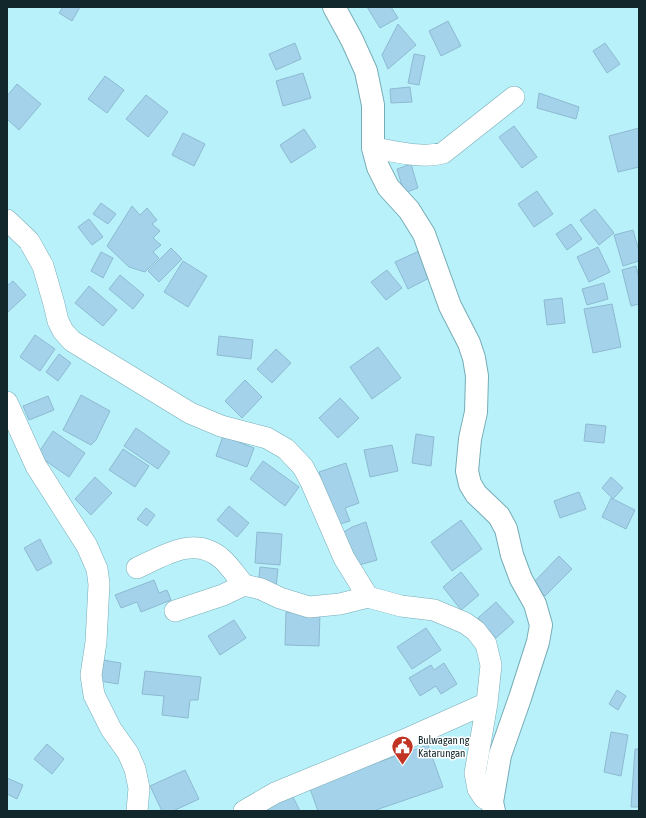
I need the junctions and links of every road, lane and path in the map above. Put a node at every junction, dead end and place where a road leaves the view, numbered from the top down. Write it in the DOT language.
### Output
graph roads {
  1 [pos="334,7"];
  2 [pos="514,97"];
  3 [pos="373,148"];
  4 [pos="7,220"];
  5 [pos="7,402"];
  6 [pos="137,568"];
  7 [pos="244,585"];
  8 [pos="368,597"];
  9 [pos="175,611"];
  10 [pos="487,703"];
  11 [pos="493,806"];
  12 [pos="137,811"];
  13 [pos="244,811"];
  1 -- 3 [label="street"];
  2 -- 3 [label="street"];
  3 -- 11 [label="street"];
  4 -- 8 [label="street"];
  5 -- 12 [label="street"];
  6 -- 7 [label="street"];
  7 -- 8 [label="street"];
  7 -- 9 [label="street"];
  8 -- 10 [label="street"];
  10 -- 11 [label="street"];
  10 -- 13 [label="street"];
}
